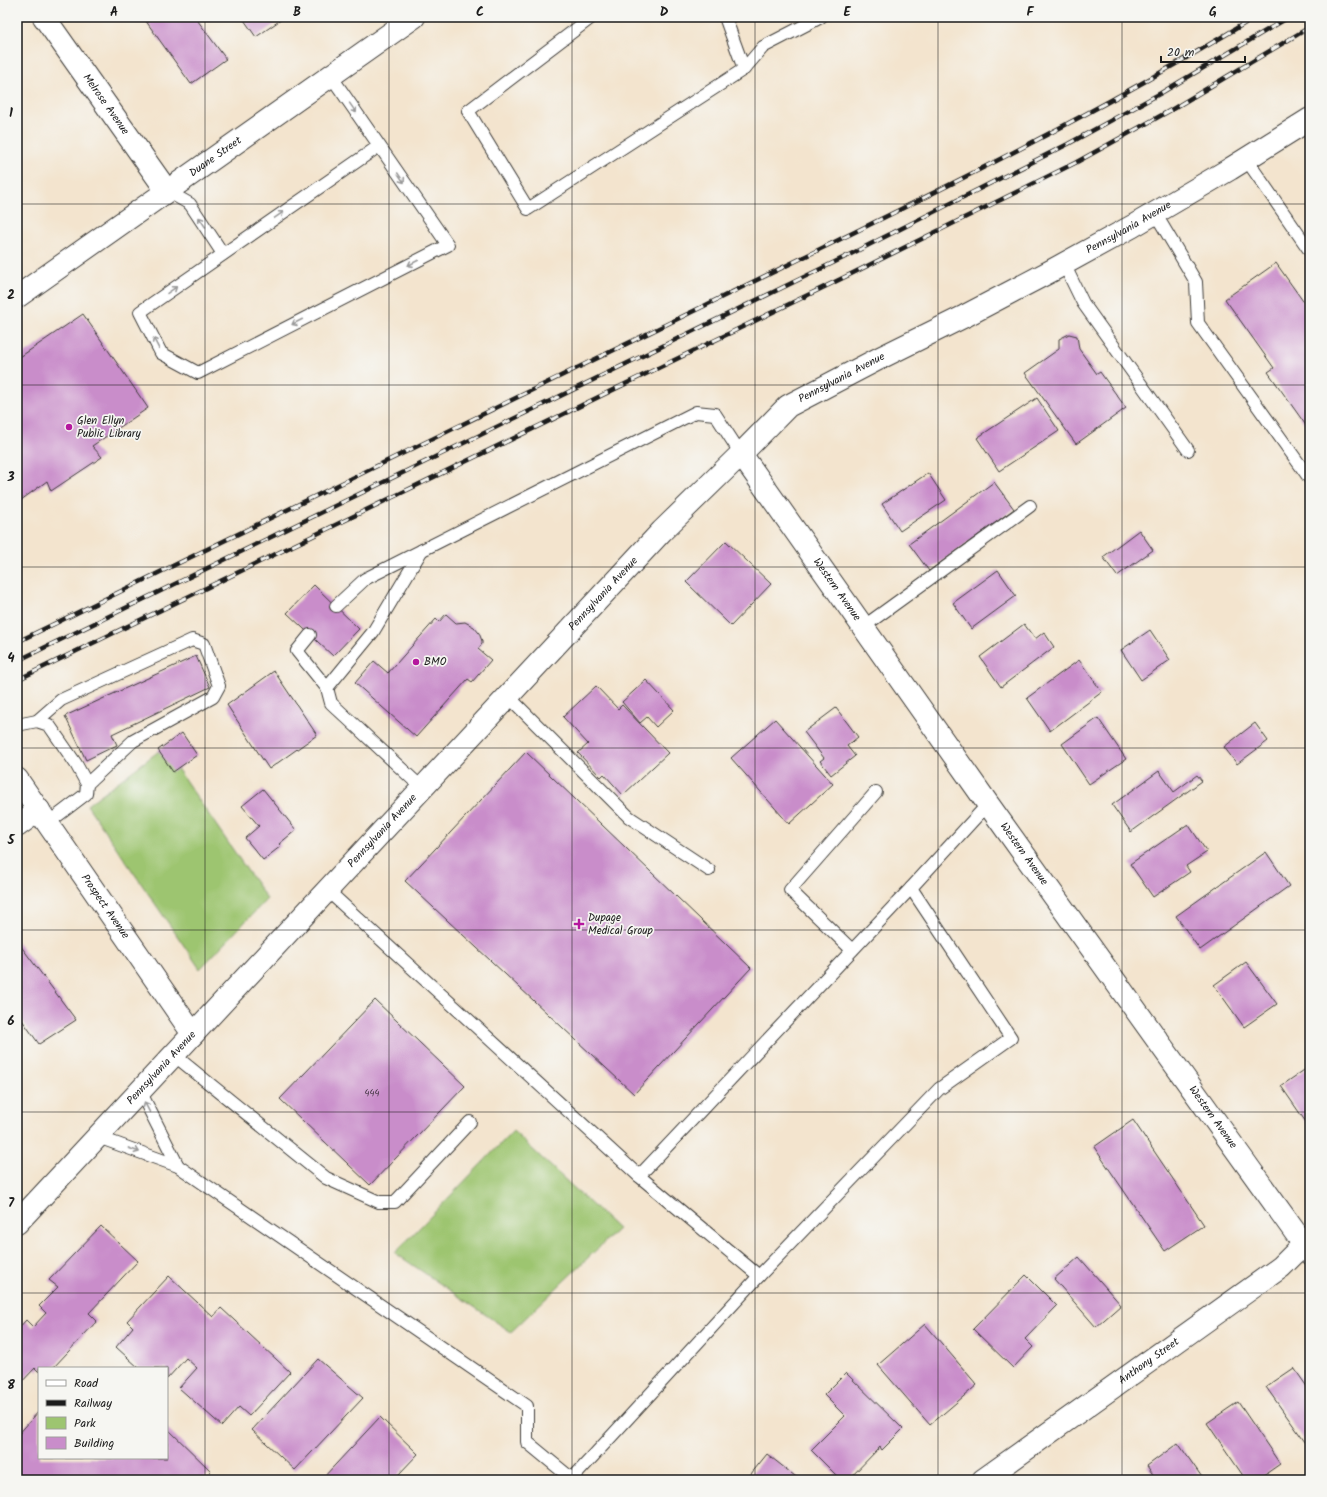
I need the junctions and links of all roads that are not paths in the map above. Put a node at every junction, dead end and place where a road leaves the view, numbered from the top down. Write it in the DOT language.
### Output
graph roads {
  1 [pos="44,17"];
  2 [pos="414,17"];
  3 [pos="592,17"];
  4 [pos="724,17"];
  5 [pos="821,17"];
  6 [pos="744,68"];
  7 [pos="331,76"];
  8 [pos="1310,119"];
  9 [pos="379,146"];
  10 [pos="1246,159"];
  11 [pos="167,191"];
  12 [pos="1155,213"];
  13 [pos="1310,251"];
  14 [pos="223,254"];
  15 [pos="1064,264"];
  16 [pos="17,297"];
  17 [pos="1188,450"];
  18 [pos="741,454"];
  19 [pos="1310,478"];
  20 [pos="1030,506"];
  21 [pos="422,550"];
  22 [pos="336,606"];
  23 [pos="863,627"];
  24 [pos="310,635"];
  25 [pos="327,688"];
  26 [pos="508,696"];
  27 [pos="37,720"];
  28 [pos="17,725"];
  29 [pos="17,779"];
  30 [pos="87,784"];
  31 [pos="422,788"];
  32 [pos="876,792"];
  33 [pos="988,804"];
  34 [pos="44,817"];
  35 [pos="17,826"];
  36 [pos="709,870"];
  37 [pos="912,888"];
  38 [pos="327,890"];
  39 [pos="852,950"];
  40 [pos="193,1034"];
  41 [pos="174,1055"];
  42 [pos="140,1091"];
  43 [pos="470,1122"];
  44 [pos="98,1137"];
  45 [pos="178,1166"];
  46 [pos="639,1176"];
  47 [pos="17,1223"];
  48 [pos="1308,1245"];
  49 [pos="759,1276"];
  50 [pos="983,1480"];
  1 -- 11 [label="street, Melrose Avenue"];
  2 -- 7 [label="street, Duane Street"];
  3 -- 6 [label="lane"];
  4 -- 6 [label="lane"];
  5 -- 6 [label="lane"];
  7 -- 9 [label="lane, one-way"];
  7 -- 11 [label="street, Duane Street"];
  8 -- 10 [label="street, Pennsylvania Avenue"];
  14 -- 9 [label="lane, one-way"];
  9 -- 14 [label="lane, one-way"];
  10 -- 12 [label="street, Pennsylvania Avenue"];
  10 -- 13 [label="lane"];
  14 -- 11 [label="lane, one-way"];
  11 -- 16 [label="street, Duane Street"];
  12 -- 15 [label="street, Pennsylvania Avenue"];
  12 -- 19 [label="lane"];
  15 -- 17 [label="lane"];
  15 -- 18 [label="street, Pennsylvania Avenue"];
  18 -- 21 [label="lane"];
  18 -- 23 [label="street, Western Avenue"];
  18 -- 26 [label="street, Pennsylvania Avenue"];
  20 -- 23 [label="lane"];
  21 -- 22 [label="lane"];
  21 -- 25 [label="lane"];
  23 -- 33 [label="street, Western Avenue"];
  24 -- 25 [label="lane"];
  25 -- 31 [label="lane"];
  26 -- 31 [label="street, Pennsylvania Avenue"];
  26 -- 36 [label="lane"];
  27 -- 28 [label="lane"];
  27 -- 30 [label="lane"];
  27 -- 30 [label="lane"];
  29 -- 34 [label="street, Prospect Avenue"];
  30 -- 34 [label="lane"];
  31 -- 38 [label="street, Pennsylvania Avenue"];
  32 -- 39 [label="lane"];
  33 -- 37 [label="lane"];
  33 -- 48 [label="street, Western Avenue"];
  34 -- 35 [label="street"];
  34 -- 40 [label="street, Prospect Avenue"];
  37 -- 39 [label="lane"];
  37 -- 49 [label="lane"];
  38 -- 40 [label="street, Pennsylvania Avenue"];
  38 -- 46 [label="lane"];
  39 -- 46 [label="lane"];
  40 -- 41 [label="street, Pennsylvania Avenue"];
  41 -- 42 [label="street, Pennsylvania Avenue"];
  41 -- 43 [label="lane"];
  42 -- 44 [label="street, Pennsylvania Avenue"];
  45 -- 42 [label="lane, one-way"];
  44 -- 45 [label="lane, one-way"];
  44 -- 47 [label="street, Pennsylvania Avenue"];
  45 -- 49 [label="lane"];
  46 -- 49 [label="lane"];
  48 -- 50 [label="street, Anthony Street"];
}
